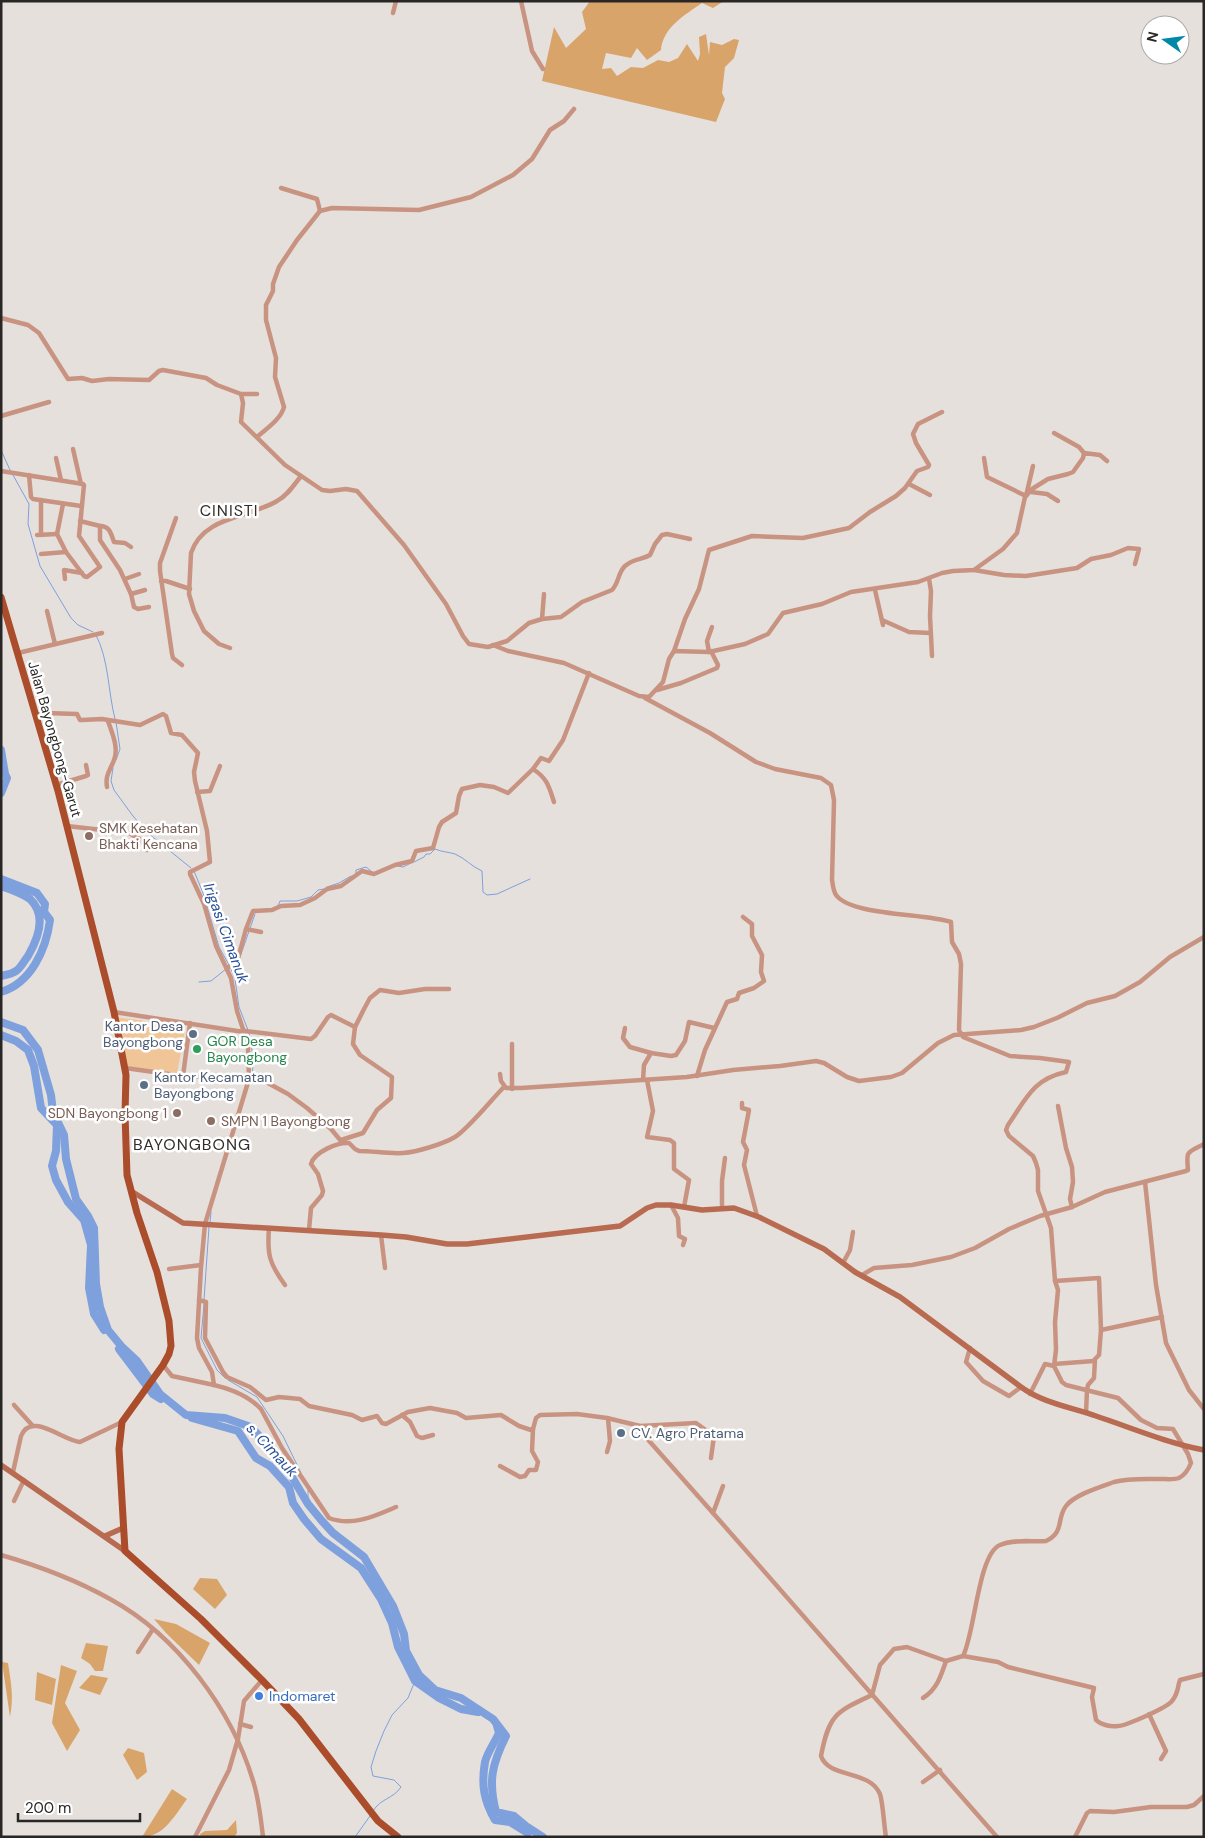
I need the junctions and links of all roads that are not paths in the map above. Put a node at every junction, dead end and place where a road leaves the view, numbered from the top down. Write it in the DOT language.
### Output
graph roads {
  1 [pos="396,1"];
  2 [pos="521,1"];
  3 [pos="393,13"];
  4 [pos="543,69"];
  5 [pos="574,109"];
  6 [pos="281,188"];
  7 [pos="320,212"];
  8 [pos="1,318"];
  9 [pos="242,394"];
  10 [pos="257,394"];
  11 [pos="49,402"];
  12 [pos="942,412"];
  13 [pos="1,416"];
  14 [pos="1054,433"];
  15 [pos="257,437"];
  16 [pos="73,449"];
  17 [pos="1084,453"];
  18 [pos="56,458"];
  19 [pos="984,458"];
  20 [pos="1107,461"];
  21 [pos="1,465"];
  22 [pos="1033,466"];
  23 [pos="4,472"];
  24 [pos="29,475"];
  25 [pos="302,476"];
  26 [pos="61,480"];
  27 [pos="81,484"];
  28 [pos="909,484"];
  29 [pos="1030,492"];
  30 [pos="930,496"];
  31 [pos="1026,496"];
  32 [pos="41,500"];
  33 [pos="1058,501"];
  34 [pos="64,504"];
  35 [pos="81,506"];
  36 [pos="176,518"];
  37 [pos="80,521"];
  38 [pos="100,526"];
  39 [pos="57,534"];
  40 [pos="690,538"];
  41 [pos="131,546"];
  42 [pos="66,552"];
  43 [pos="41,554"];
  44 [pos="1135,564"];
  45 [pos="974,570"];
  46 [pos="82,573"];
  47 [pos="139,574"];
  48 [pos="929,578"];
  49 [pos="65,579"];
  50 [pos="125,579"];
  51 [pos="161,581"];
  52 [pos="190,589"];
  53 [pos="145,590"];
  54 [pos="875,590"];
  55 [pos="131,594"];
  56 [pos="544,594"];
  57 [pos="1,598"];
  58 [pos="149,607"];
  59 [pos="47,611"];
  60 [pos="542,619"];
  61 [pos="712,627"];
  62 [pos="102,633"];
  63 [pos="930,633"];
  64 [pos="55,644"];
  65 [pos="493,645"];
  66 [pos="230,648"];
  67 [pos="674,651"];
  68 [pos="710,652"];
  69 [pos="18,653"];
  70 [pos="932,656"];
  71 [pos="182,665"];
  72 [pos="589,673"];
  73 [pos="657,690"];
  74 [pos="645,698"];
  75 [pos="36,715"];
  76 [pos="110,721"];
  77 [pos="86,766"];
  78 [pos="220,766"];
  79 [pos="533,770"];
  80 [pos="56,785"];
  81 [pos="107,787"];
  82 [pos="197,792"];
  83 [pos="554,802"];
  84 [pos="67,826"];
  85 [pos="147,850"];
  86 [pos="743,917"];
  87 [pos="246,929"];
  88 [pos="261,932"];
  89 [pos="1204,937"];
  90 [pos="228,968"];
  91 [pos="449,989"];
  92 [pos="114,1012"];
  93 [pos="190,1023"];
  94 [pos="356,1027"];
  95 [pos="625,1028"];
  96 [pos="714,1028"];
  97 [pos="247,1032"];
  98 [pos="960,1034"];
  99 [pos="512,1044"];
  100 [pos="651,1053"];
  101 [pos="125,1068"];
  102 [pos="500,1074"];
  103 [pos="183,1076"];
  104 [pos="697,1076"];
  105 [pos="252,1079"];
  106 [pos="645,1080"];
  107 [pos="504,1087"];
  108 [pos="512,1088"];
  109 [pos="742,1103"];
  110 [pos="1058,1106"];
  111 [pos="340,1142"];
  112 [pos="1204,1144"];
  113 [pos="724,1158"];
  114 [pos="1144,1182"];
  115 [pos="130,1190"];
  116 [pos="671,1205"];
  117 [pos="1072,1206"];
  118 [pos="684,1207"];
  119 [pos="722,1208"];
  120 [pos="1047,1215"];
  121 [pos="757,1216"];
  122 [pos="206,1224"];
  123 [pos="269,1228"];
  124 [pos="309,1230"];
  125 [pos="853,1232"];
  126 [pos="381,1235"];
  127 [pos="683,1245"];
  128 [pos="842,1263"];
  129 [pos="201,1265"];
  130 [pos="385,1268"];
  131 [pos="169,1269"];
  132 [pos="862,1275"];
  133 [pos="1055,1281"];
  134 [pos="285,1285"];
  135 [pos="202,1300"];
  136 [pos="1162,1317"];
  137 [pos="1100,1330"];
  138 [pos="970,1348"];
  139 [pos="1094,1361"];
  140 [pos="1054,1365"];
  141 [pos="161,1368"];
  142 [pos="214,1384"];
  143 [pos="1020,1387"];
  144 [pos="1087,1390"];
  145 [pos="1030,1394"];
  146 [pos="261,1402"];
  147 [pos="14,1405"];
  148 [pos="1204,1409"];
  149 [pos="1086,1413"];
  150 [pos="402,1415"];
  151 [pos="608,1418"];
  152 [pos="122,1422"];
  153 [pos="32,1425"];
  154 [pos="640,1426"];
  155 [pos="533,1429"];
  156 [pos="433,1435"];
  157 [pos="1184,1446"];
  158 [pos="1204,1450"];
  159 [pos="607,1452"];
  160 [pos="711,1458"];
  161 [pos="1,1465"];
  162 [pos="500,1466"];
  163 [pos="13,1472"];
  164 [pos="24,1480"];
  165 [pos="723,1486"];
  166 [pos="14,1501"];
  167 [pos="396,1507"];
  168 [pos="713,1513"];
  169 [pos="123,1528"];
  170 [pos="105,1536"];
  171 [pos="126,1551"];
  172 [pos="1,1554"];
  173 [pos="153,1629"];
  174 [pos="138,1652"];
  175 [pos="963,1656"];
  176 [pos="946,1661"];
  177 [pos="1204,1674"];
  178 [pos="262,1680"];
  179 [pos="872,1694"];
  180 [pos="923,1698"];
  181 [pos="1149,1714"];
  182 [pos="240,1724"];
  183 [pos="251,1727"];
  184 [pos="238,1739"];
  185 [pos="1161,1758"];
  186 [pos="940,1770"];
  187 [pos="923,1782"];
  188 [pos="1204,1796"];
  189 [pos="393,1835"];
  190 [pos="195,1837"];
  191 [pos="264,1837"];
  192 [pos="886,1837"];
  193 [pos="997,1837"];
  194 [pos="1075,1837"];
  1 -- 3 [label="street"];
  2 -- 4 [label="street"];
  5 -- 7 [label="street"];
  6 -- 7 [label="street"];
  7 -- 15 [label="street"];
  8 -- 9 [label="street"];
  9 -- 10 [label="street"];
  9 -- 15 [label="street"];
  11 -- 13 [label="street"];
  12 -- 28 [label="street"];
  14 -- 17 [label="street"];
  15 -- 25 [label="street"];
  16 -- 27 [label="street"];
  17 -- 20 [label="street"];
  17 -- 29 [label="street"];
  18 -- 26 [label="street"];
  19 -- 31 [label="street"];
  21 -- 23 [label="street"];
  22 -- 31 [label="street"];
  23 -- 24 [label="street"];
  24 -- 26 [label="street"];
  24 -- 32 [label="street"];
  25 -- 52 [label="street"];
  25 -- 65 [label="street"];
  26 -- 27 [label="street"];
  27 -- 35 [label="street"];
  28 -- 30 [label="street"];
  28 -- 67 [label="street"];
  29 -- 31 [label="street"];
  29 -- 33 [label="street"];
  31 -- 45 [label="street"];
  32 -- 34 [label="street"];
  32 -- 39 [label="street"];
  34 -- 35 [label="street"];
  34 -- 39 [label="street"];
  35 -- 37 [label="street"];
  36 -- 51 [label="street"];
  37 -- 38 [label="street"];
  37 -- 46 [label="street"];
  38 -- 41 [label="street"];
  38 -- 50 [label="street"];
  39 -- 42 [label="street"];
  40 -- 60 [label="street"];
  42 -- 43 [label="street"];
  42 -- 46 [label="street"];
  44 -- 45 [label="street"];
  45 -- 48 [label="street"];
  46 -- 49 [label="street"];
  47 -- 50 [label="street"];
  48 -- 54 [label="street"];
  48 -- 63 [label="street"];
  50 -- 55 [label="street"];
  51 -- 52 [label="street"];
  51 -- 71 [label="street"];
  52 -- 66 [label="street"];
  53 -- 55 [label="street"];
  54 -- 63 [label="street"];
  54 -- 68 [label="street"];
  55 -- 58 [label="street"];
  56 -- 60 [label="street"];
  57 -- 69 [label="main road, Jalan Bayongbong-Garut"];
  59 -- 64 [label="street"];
  60 -- 65 [label="street"];
  61 -- 68 [label="street"];
  62 -- 64 [label="street"];
  63 -- 70 [label="street"];
  64 -- 69 [label="street"];
  65 -- 72 [label="street"];
  67 -- 68 [label="street"];
  67 -- 73 [label="street"];
  68 -- 73 [label="street"];
  69 -- 75 [label="main road, Jalan Bayongbong-Garut"];
  72 -- 74 [label="street"];
  72 -- 79 [label="street"];
  73 -- 74 [label="street"];
  74 -- 98 [label="street"];
  75 -- 76 [label="street"];
  75 -- 80 [label="main road, Jalan Bayongbong-Garut"];
  76 -- 81 [label="street"];
  76 -- 82 [label="street"];
  77 -- 80 [label="street"];
  78 -- 82 [label="street"];
  79 -- 83 [label="street"];
  79 -- 87 [label="street"];
  80 -- 84 [label="main road, Jalan Bayongbong-Garut"];
  82 -- 90 [label="street"];
  84 -- 85 [label="street"];
  84 -- 92 [label="main road, Jalan Bayongbong-Garut"];
  86 -- 96 [label="street"];
  87 -- 88 [label="street"];
  87 -- 90 [label="street"];
  89 -- 98 [label="street"];
  90 -- 97 [label="street"];
  91 -- 94 [label="street"];
  92 -- 93 [label="street"];
  92 -- 101 [label="main road, Jalan Bayongbong-Garut"];
  93 -- 97 [label="street"];
  93 -- 103 [label="street"];
  94 -- 97 [label="street"];
  94 -- 111 [label="street"];
  95 -- 100 [label="street"];
  96 -- 100 [label="street"];
  96 -- 104 [label="street"];
  97 -- 105 [label="street"];
  98 -- 104 [label="street"];
  98 -- 120 [label="street"];
  99 -- 108 [label="street"];
  100 -- 106 [label="street"];
  101 -- 103 [label="street"];
  101 -- 115 [label="main road, Jalan Bayongbong-Garut"];
  102 -- 107 [label="street"];
  103 -- 105 [label="street"];
  104 -- 106 [label="street"];
  105 -- 111 [label="street"];
  105 -- 122 [label="street"];
  106 -- 108 [label="street"];
  106 -- 118 [label="street"];
  107 -- 108 [label="street"];
  107 -- 111 [label="street"];
  109 -- 121 [label="street"];
  110 -- 117 [label="street"];
  111 -- 124 [label="street"];
  112 -- 114 [label="street"];
  113 -- 119 [label="street"];
  114 -- 117 [label="street"];
  114 -- 136 [label="street"];
  115 -- 122 [label="street"];
  115 -- 141 [label="main road, Jalan Bayongbong-Garut"];
  116 -- 118 [label="street"];
  116 -- 126 [label="street"];
  116 -- 127 [label="street"];
  117 -- 120 [label="street"];
  118 -- 119 [label="street"];
  119 -- 121 [label="street"];
  120 -- 132 [label="street"];
  120 -- 133 [label="street"];
  121 -- 128 [label="street"];
  122 -- 123 [label="street"];
  122 -- 129 [label="street"];
  123 -- 124 [label="street"];
  123 -- 134 [label="street"];
  124 -- 126 [label="street"];
  125 -- 128 [label="street"];
  126 -- 130 [label="street"];
  128 -- 132 [label="street"];
  129 -- 131 [label="street"];
  129 -- 135 [label="street"];
  132 -- 138 [label="street"];
  133 -- 137 [label="street"];
  133 -- 140 [label="street"];
  135 -- 142 [label="street"];
  135 -- 146 [label="street"];
  136 -- 137 [label="street"];
  136 -- 148 [label="street"];
  137 -- 139 [label="street"];
  138 -- 143 [label="street"];
  138 -- 143 [label="street"];
  139 -- 140 [label="street"];
  139 -- 144 [label="street"];
  140 -- 144 [label="street"];
  140 -- 145 [label="street"];
  141 -- 142 [label="street"];
  141 -- 152 [label="main road, Jalan Bayongbong-Garut"];
  142 -- 146 [label="street"];
  143 -- 145 [label="street"];
  144 -- 149 [label="street"];
  144 -- 157 [label="street"];
  145 -- 149 [label="street"];
  146 -- 150 [label="street"];
  146 -- 167 [label="street"];
  147 -- 153 [label="street"];
  149 -- 157 [label="street"];
  150 -- 155 [label="street"];
  150 -- 156 [label="street"];
  151 -- 154 [label="street"];
  151 -- 155 [label="street"];
  151 -- 159 [label="street"];
  152 -- 153 [label="street"];
  152 -- 169 [label="main road"];
  153 -- 163 [label="street"];
  154 -- 160 [label="street"];
  154 -- 168 [label="street"];
  155 -- 162 [label="street"];
  157 -- 158 [label="street"];
  157 -- 175 [label="street"];
  161 -- 163 [label="street"];
  163 -- 164 [label="street"];
  164 -- 166 [label="street"];
  164 -- 170 [label="street"];
  165 -- 168 [label="street"];
  168 -- 179 [label="street"];
  169 -- 170 [label="street"];
  169 -- 171 [label="main road"];
  170 -- 171 [label="street"];
  171 -- 178 [label="main road"];
  172 -- 173 [label="street"];
  173 -- 174 [label="street"];
  173 -- 184 [label="street"];
  175 -- 176 [label="street"];
  175 -- 181 [label="street"];
  176 -- 179 [label="street"];
  176 -- 180 [label="street"];
  177 -- 181 [label="street"];
  178 -- 182 [label="street"];
  178 -- 189 [label="main road"];
  179 -- 186 [label="street"];
  179 -- 192 [label="street"];
  181 -- 185 [label="street"];
  182 -- 183 [label="street"];
  182 -- 184 [label="street"];
  184 -- 190 [label="street"];
  184 -- 191 [label="street"];
  186 -- 187 [label="street"];
  186 -- 193 [label="street"];
  188 -- 194 [label="street"];
}
